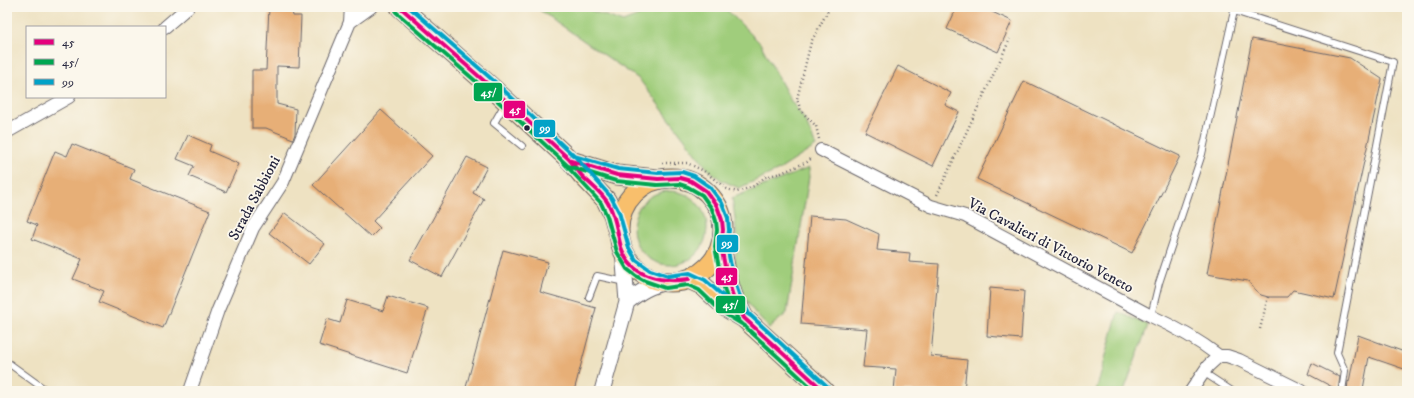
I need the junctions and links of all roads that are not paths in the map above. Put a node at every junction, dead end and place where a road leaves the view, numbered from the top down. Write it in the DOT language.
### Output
graph roads {
  1 [pos="188,7"];
  2 [pos="351,7"];
  3 [pos="371,7"];
  4 [pos="400,7"];
  5 [pos="350,22"];
  6 [pos="166,26"];
  7 [pos="67,98"];
  8 [pos="506,101"];
  9 [pos="9,130"];
  10 [pos="522,146"];
  11 [pos="821,150"];
  12 [pos="571,161"];
  13 [pos="657,172"];
  14 [pos="621,243"];
  15 [pos="721,246"];
  16 [pos="689,279"];
  17 [pos="625,282"];
  18 [pos="667,282"];
  19 [pos="589,297"];
  20 [pos="627,302"];
  21 [pos="1151,316"];
  22 [pos="744,318"];
  23 [pos="1219,356"];
  24 [pos="7,362"];
  25 [pos="1203,372"];
  26 [pos="48,391"];
  27 [pos="190,391"];
  28 [pos="602,391"];
  29 [pos="824,391"];
  30 [pos="1191,391"];
  31 [pos="1232,391"];
  32 [pos="1302,391"];
  33 [pos="1342,391"];
  1 -- 6 [label="street"];
  2 -- 5 [label="street, Strada Sabbioni"];
  3 -- 5 [label="street"];
  4 -- 8 [label="main road"];
  5 -- 27 [label="street, Strada Sabbioni"];
  7 -- 9 [label="street"];
  8 -- 10 [label="lane"];
  8 -- 12 [label="main road"];
  11 -- 21 [label="street, Via Cavalieri di Vittorio Veneto"];
  12 -- 13 [label="main road"];
  12 -- 14 [label="main road"];
  13 -- 14 [label="main road"];
  13 -- 15 [label="main road"];
  14 -- 17 [label="street"];
  14 -- 18 [label="main road"];
  15 -- 16 [label="main road"];
  15 -- 22 [label="main road"];
  16 -- 18 [label="main road"];
  16 -- 22 [label="main road"];
  17 -- 19 [label="lane"];
  17 -- 20 [label="street"];
  18 -- 20 [label="street"];
  20 -- 28 [label="street"];
  21 -- 23 [label="street, Via Cavalieri di Vittorio Veneto"];
  21 -- 33 [label="lane"];
  22 -- 29 [label="main road"];
  23 -- 25 [label="street"];
  23 -- 32 [label="street, Via Cavalieri di Vittorio Veneto"];
  24 -- 26 [label="lane"];
  25 -- 30 [label="street"];
  25 -- 31 [label="lane"];
}
